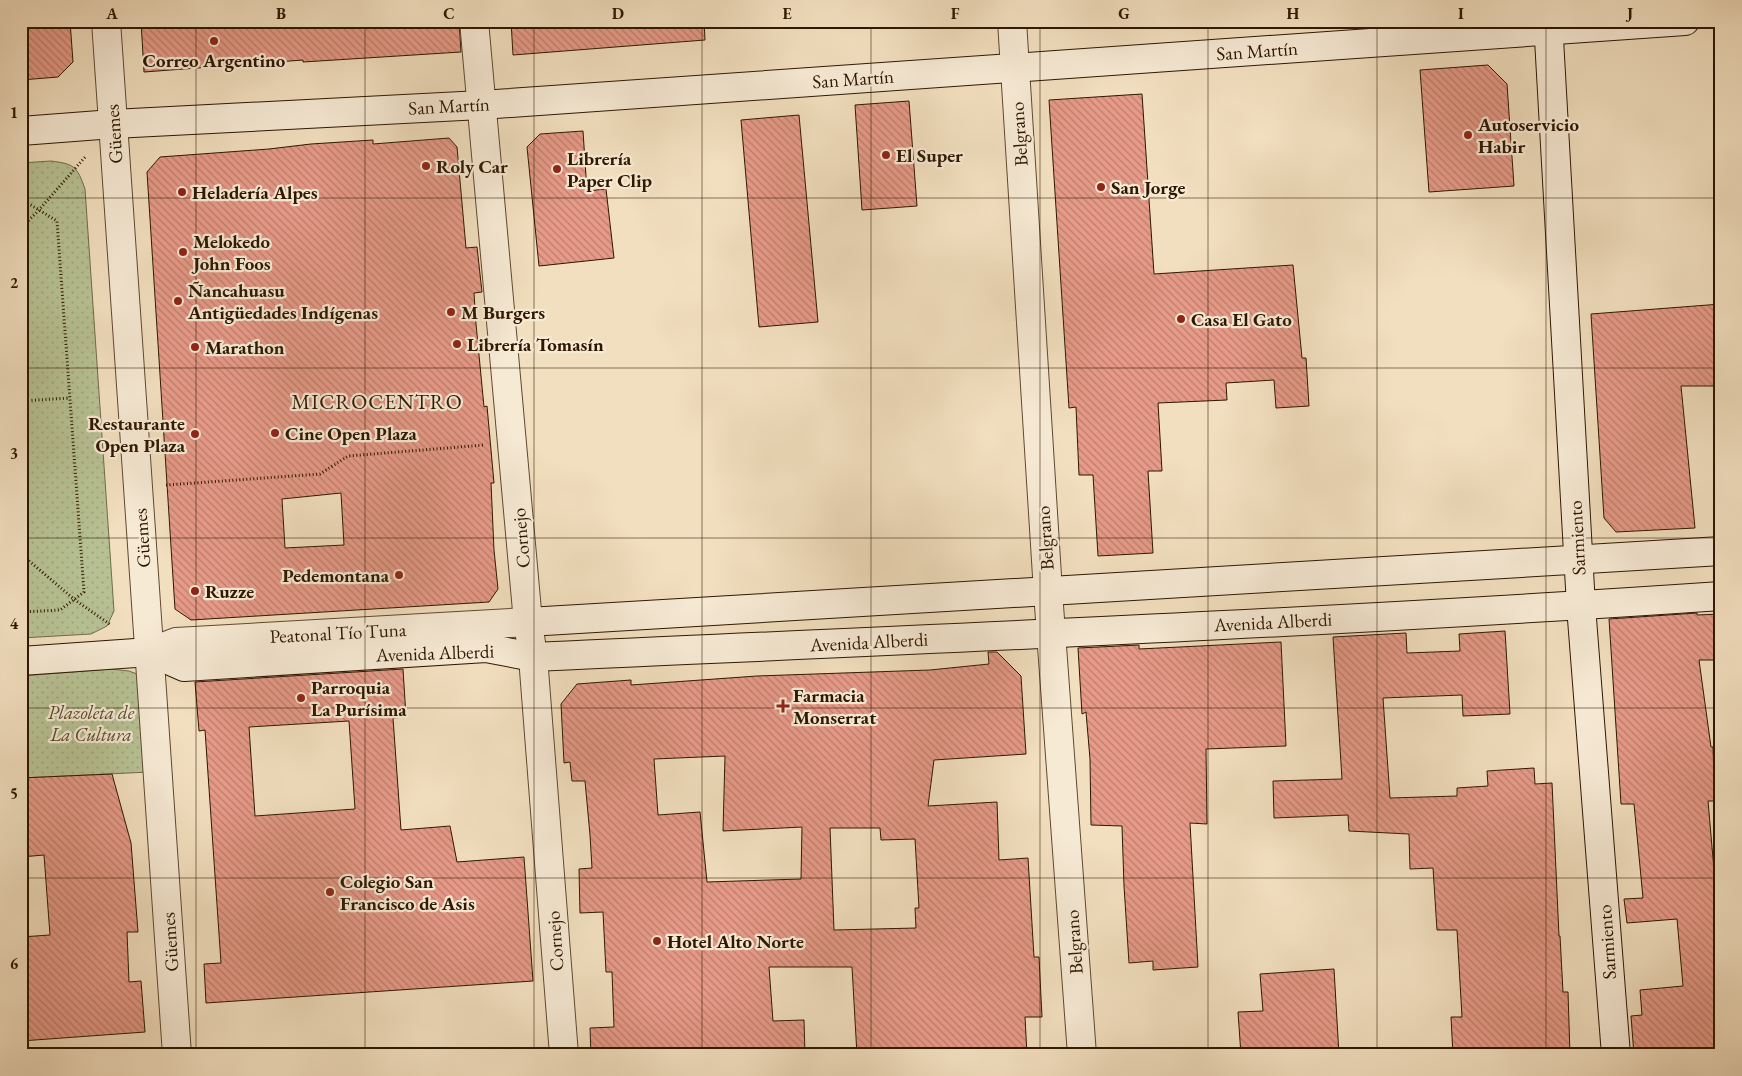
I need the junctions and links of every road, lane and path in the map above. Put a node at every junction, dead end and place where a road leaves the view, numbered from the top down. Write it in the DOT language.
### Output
graph roads {
  1 [pos="106,21"];
  2 [pos="474,21"];
  3 [pos="1012,21"];
  4 [pos="1685,21"];
  5 [pos="1548,26"];
  6 [pos="1015,68"];
  7 [pos="481,105"];
  8 [pos="114,124"];
  9 [pos="21,131"];
  10 [pos="21,202"];
  11 [pos="39,210"];
  12 [pos="21,228"];
  13 [pos="71,398"];
  14 [pos="21,402"];
  15 [pos="512,442"];
  16 [pos="138,487"];
  17 [pos="1721,552"];
  18 [pos="21,554"];
  19 [pos="1578,560"];
  20 [pos="1048,592"];
  21 [pos="1721,596"];
  22 [pos="75,600"];
  23 [pos="1581,606"];
  24 [pos="21,612"];
  25 [pos="528,622"];
  26 [pos="112,626"];
  27 [pos="1051,633"];
  28 [pos="150,652"];
  29 [pos="533,657"];
  30 [pos="21,662"];
  31 [pos="178,1055"];
  32 [pos="564,1055"];
  33 [pos="1082,1055"];
  34 [pos="1616,1055"];
  1 -- 8 [label="street, Güemes"];
  2 -- 7 [label="street, Cornejo"];
  3 -- 6 [label="street, Belgrano"];
  4 -- 5 [label="street, San Martín"];
  5 -- 6 [label="street, San Martín"];
  5 -- 19 [label="street, Sarmiento"];
  6 -- 7 [label="street, San Martín"];
  6 -- 20 [label="street, Belgrano"];
  7 -- 8 [label="street, San Martín"];
  7 -- 15 [label="street, Cornejo"];
  8 -- 9 [label="street, San Martín"];
  8 -- 11 [label="path"];
  8 -- 16 [label="street, Güemes"];
  10 -- 11 [label="path"];
  11 -- 12 [label="path"];
  11 -- 13 [label="path"];
  13 -- 14 [label="path"];
  13 -- 22 [label="path"];
  15 -- 16 [label="path"];
  15 -- 25 [label="street, Cornejo"];
  16 -- 28 [label="street, Güemes"];
  17 -- 19 [label="street, Avenida Alberdi"];
  18 -- 22 [label="path"];
  19 -- 20 [label="street, Avenida Alberdi"];
  19 -- 23 [label="street, Sarmiento"];
  20 -- 25 [label="street, Avenida Alberdi"];
  20 -- 27 [label="street, Belgrano"];
  21 -- 23 [label="street, Avenida Alberdi"];
  22 -- 24 [label="path"];
  22 -- 26 [label="path"];
  23 -- 27 [label="street, Avenida Alberdi"];
  23 -- 34 [label="street, Sarmiento"];
  25 -- 28 [label="street, Peatonal Tío Tuna"];
  25 -- 29 [label="street, Cornejo"];
  27 -- 29 [label="street, Avenida Alberdi"];
  27 -- 33 [label="street, Belgrano"];
  28 -- 29 [label="street, Avenida Alberdi"];
  28 -- 30 [label="street, Avenida Alberdi"];
  28 -- 31 [label="street, Güemes"];
  29 -- 32 [label="street, Cornejo"];
}
